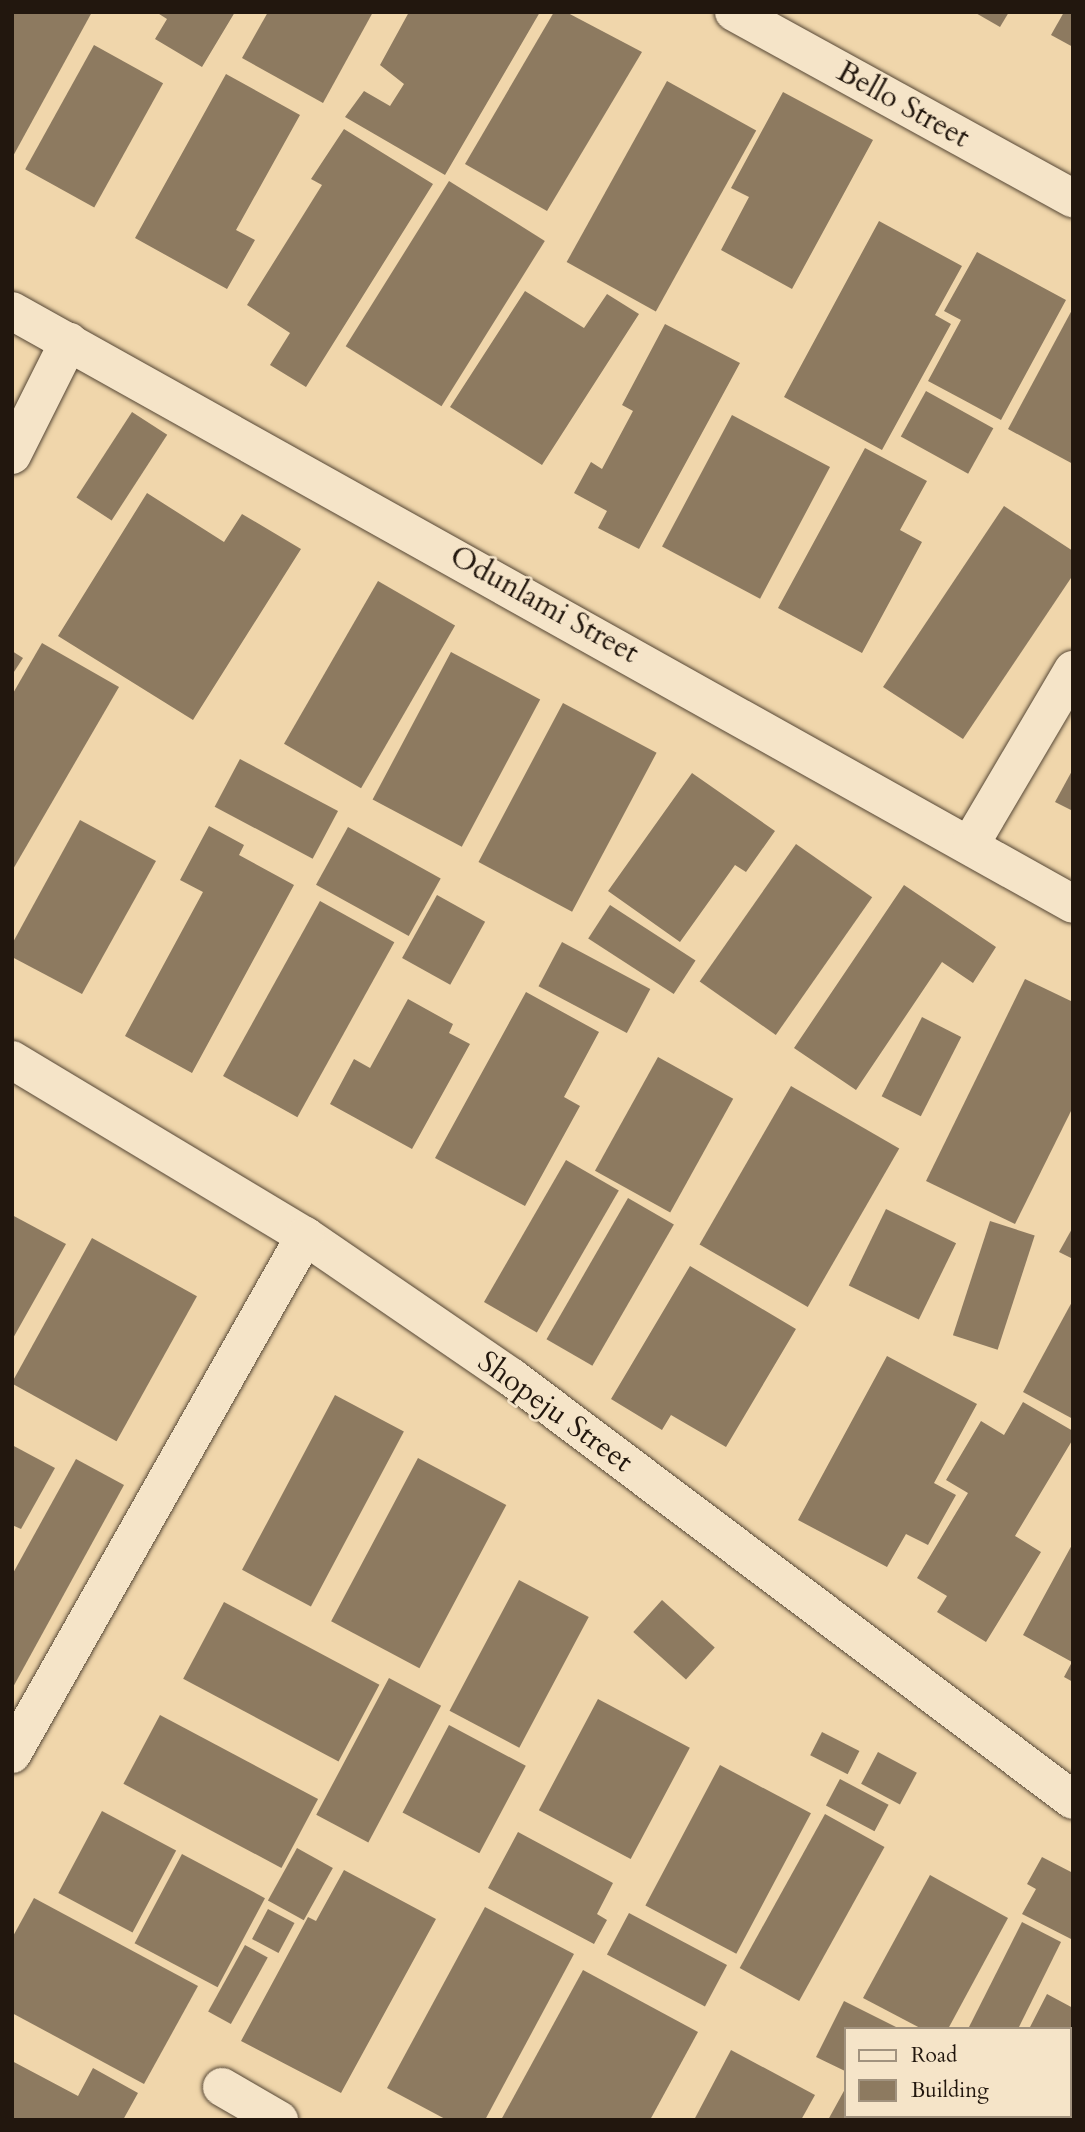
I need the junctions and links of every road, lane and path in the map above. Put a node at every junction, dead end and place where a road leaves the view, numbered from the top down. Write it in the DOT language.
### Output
graph roads {
  1 [pos="734,12"];
  2 [pos="1073,198"];
  3 [pos="12,311"];
  4 [pos="69,341"];
  5 [pos="12,455"];
  6 [pos="1073,670"];
  7 [pos="971,843"];
  8 [pos="1073,905"];
  9 [pos="12,1060"];
  10 [pos="305,1236"];
  11 [pos="12,1754"];
  12 [pos="1073,1800"];
  13 [pos="222,2087"];
  14 [pos="279,2120"];
  1 -- 2 [label="street, Bello Street"];
  3 -- 4 [label="street, Odunlami Street"];
  4 -- 5 [label="street"];
  4 -- 7 [label="street, Odunlami Street"];
  6 -- 7 [label="street"];
  7 -- 8 [label="street, Odunlami Street"];
  9 -- 10 [label="street, Shopeju Street"];
  10 -- 11 [label="street"];
  10 -- 12 [label="street, Shopeju Street"];
  13 -- 14 [label="street"];
}
